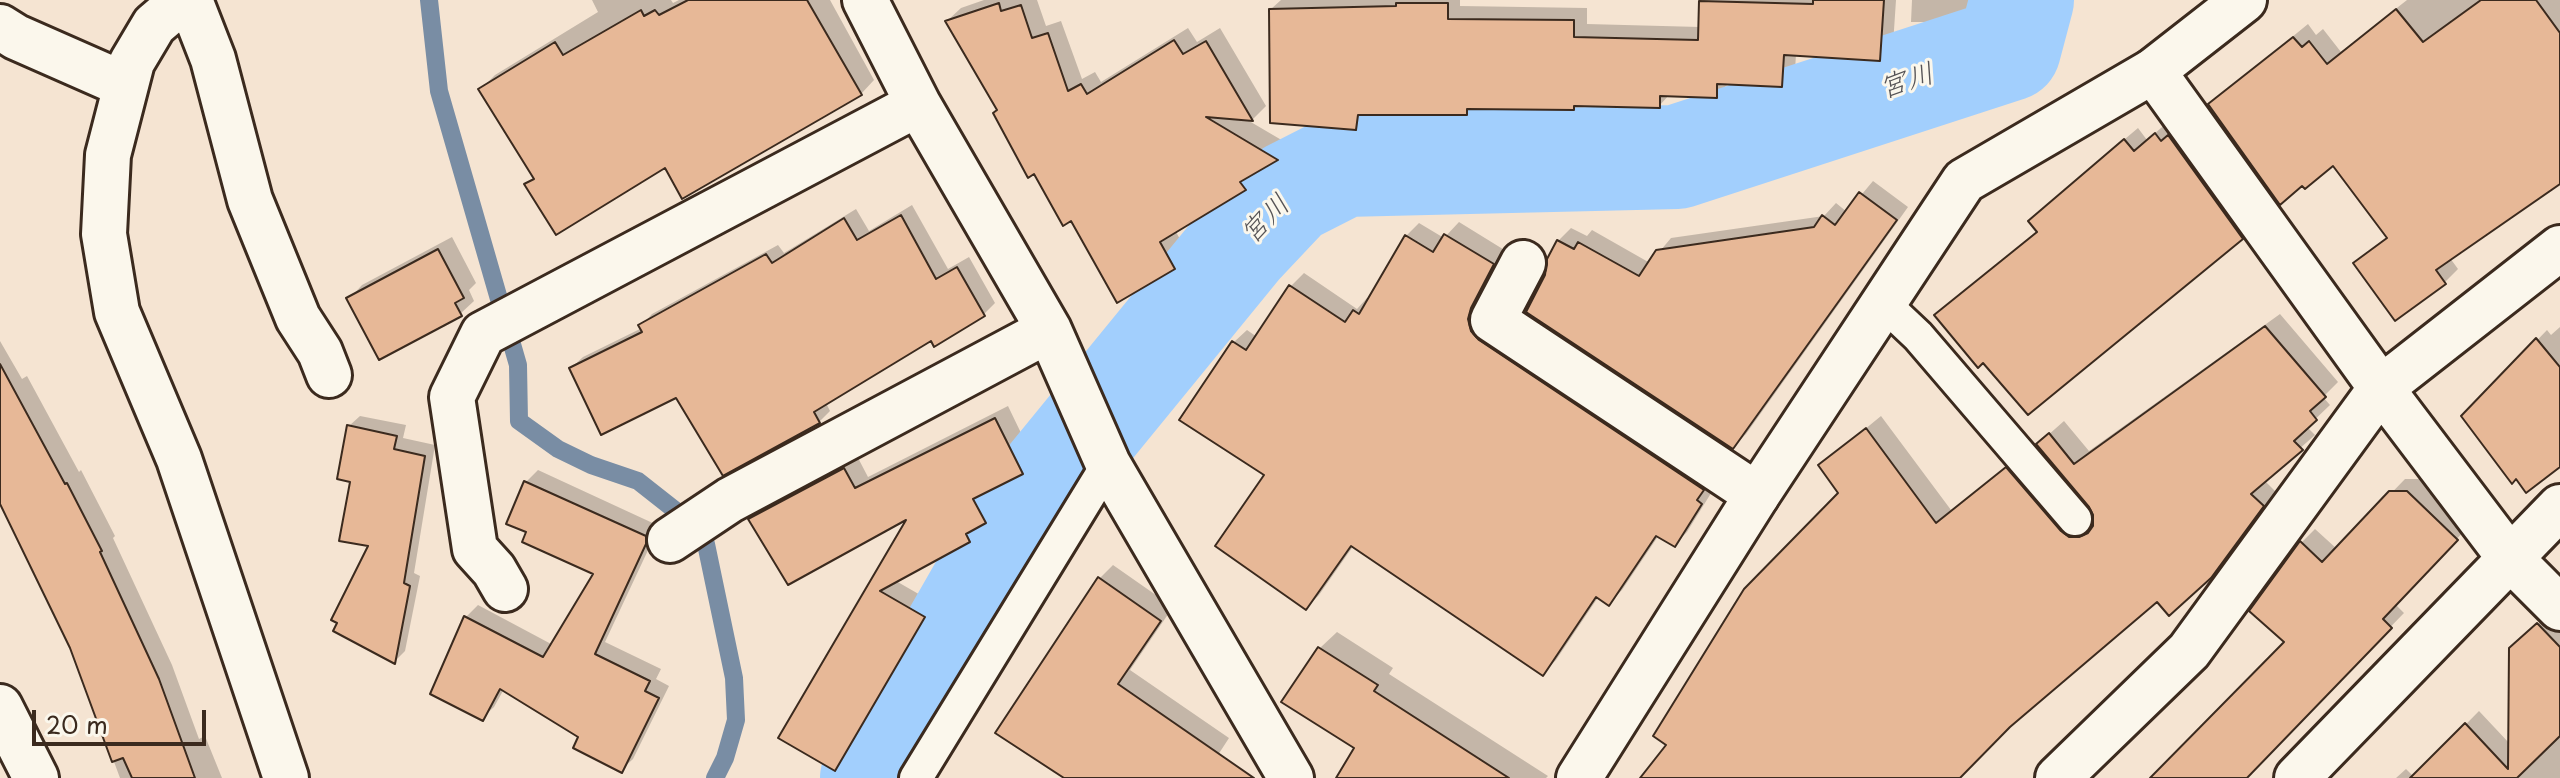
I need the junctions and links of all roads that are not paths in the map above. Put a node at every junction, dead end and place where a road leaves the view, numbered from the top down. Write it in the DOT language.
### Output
graph roads {
  1 [pos="183,0"];
  2 [pos="190,0"];
  3 [pos="865,0"];
  4 [pos="2244,0"];
  5 [pos="0,27"];
  6 [pos="2153,71"];
  7 [pos="125,85"];
  8 [pos="918,104"];
  9 [pos="2560,248"];
  10 [pos="1523,263"];
  11 [pos="1883,303"];
  12 [pos="1052,337"];
  13 [pos="329,375"];
  14 [pos="2381,388"];
  15 [pos="1106,458"];
  16 [pos="1757,495"];
  17 [pos="2560,507"];
  18 [pos="2075,519"];
  19 [pos="675,537"];
  20 [pos="2509,557"];
  21 [pos="505,589"];
  22 [pos="2560,608"];
  23 [pos="0,707"];
  24 [pos="36,778"];
  25 [pos="286,778"];
  26 [pos="916,778"];
  27 [pos="1291,778"];
  28 [pos="1579,778"];
  29 [pos="2058,778"];
  30 [pos="2297,778"];
  1 -- 7 [label="street"];
  2 -- 13 [label="street"];
  3 -- 8 [label="street"];
  4 -- 6 [label="street"];
  5 -- 7 [label="street"];
  6 -- 11 [label="street"];
  6 -- 14 [label="street"];
  7 -- 25 [label="street"];
  8 -- 12 [label="street"];
  8 -- 21 [label="street"];
  9 -- 14 [label="street"];
  10 -- 16 [label="street"];
  11 -- 16 [label="street"];
  11 -- 18 [label="lane"];
  12 -- 15 [label="street"];
  12 -- 19 [label="street"];
  14 -- 20 [label="street"];
  14 -- 29 [label="street"];
  15 -- 26 [label="lane"];
  15 -- 27 [label="street"];
  16 -- 28 [label="street"];
  17 -- 20 [label="street"];
  20 -- 22 [label="street"];
  20 -- 30 [label="street"];
  23 -- 24 [label="street"];
}
